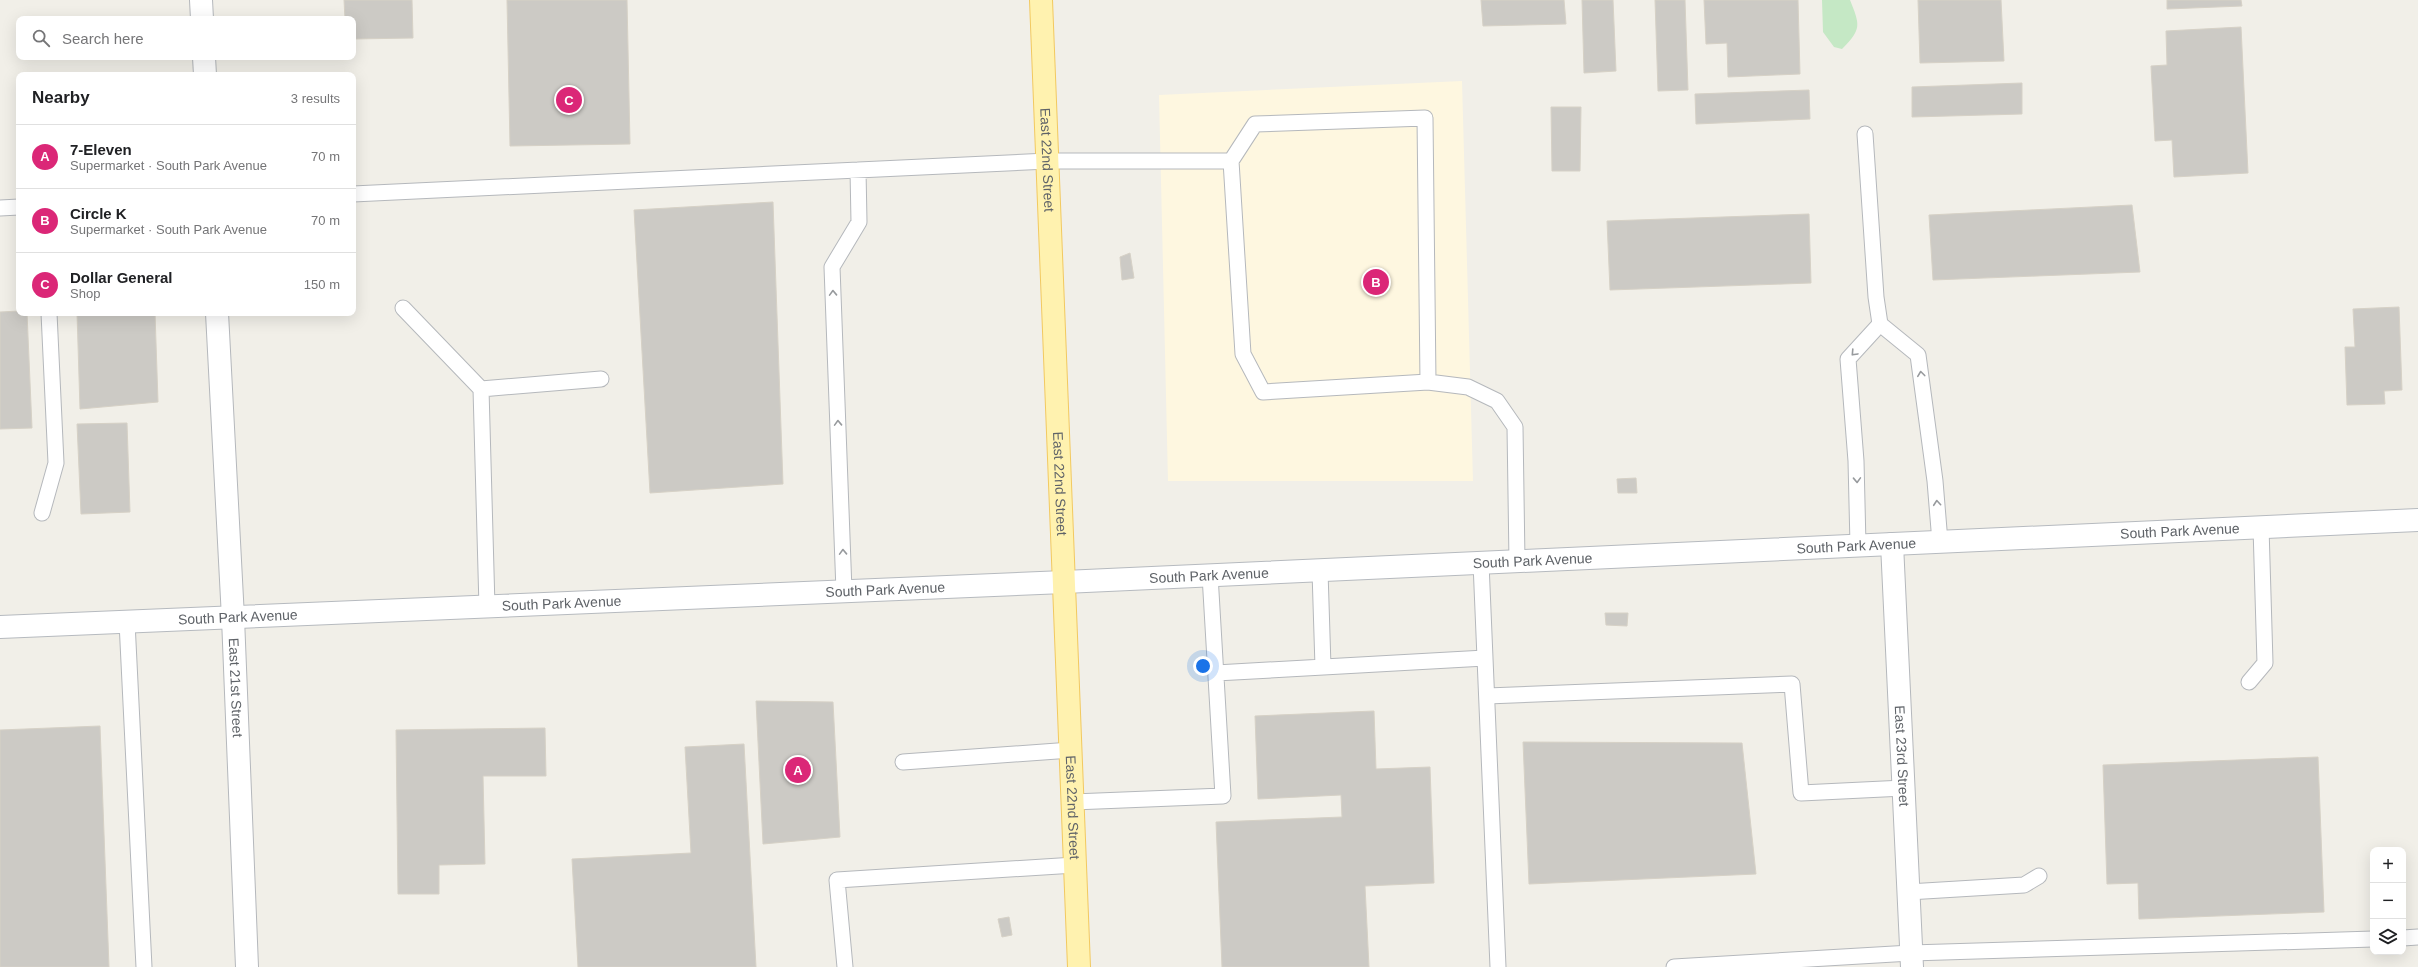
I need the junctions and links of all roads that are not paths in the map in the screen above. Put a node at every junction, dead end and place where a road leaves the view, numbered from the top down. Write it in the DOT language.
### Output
graph roads {
  1 [pos="201,0"];
  2 [pos="1042,0"];
  3 [pos="202,16"];
  4 [pos="204,60"];
  5 [pos="205,72"];
  6 [pos="1865,134"];
  7 [pos="1048,161"];
  8 [pos="1231,161"];
  9 [pos="858,170"];
  10 [pos="356,194"];
  11 [pos="16,207"];
  12 [pos="0,208"];
  13 [pos="403,308"];
  14 [pos="49,316"];
  15 [pos="217,316"];
  16 [pos="1880,324"];
  17 [pos="601,379"];
  18 [pos="1428,382"];
  19 [pos="481,389"];
  20 [pos="42,513"];
  21 [pos="2418,520"];
  22 [pos="2260,527"];
  23 [pos="1940,542"];
  24 [pos="1892,544"];
  25 [pos="1858,545"];
  26 [pos="1517,561"];
  27 [pos="1481,563"];
  28 [pos="1320,570"];
  29 [pos="1210,575"];
  30 [pos="1064,582"];
  31 [pos="844,592"];
  32 [pos="487,607"];
  33 [pos="233,618"];
  34 [pos="127,622"];
  35 [pos="0,627"];
  36 [pos="1485,658"];
  37 [pos="1323,667"];
  38 [pos="1216,673"];
  39 [pos="2249,682"];
  40 [pos="1486,696"];
  41 [pos="1071,750"];
  42 [pos="903,762"];
  43 [pos="1904,788"];
  44 [pos="1073,802"];
  45 [pos="1075,865"];
  46 [pos="2039,876"];
  47 [pos="1908,892"];
  48 [pos="2418,937"];
  49 [pos="2370,938"];
  50 [pos="2406,938"];
  51 [pos="1912,960"];
  52 [pos="144,967"];
  53 [pos="247,967"];
  54 [pos="845,967"];
  55 [pos="1079,967"];
  56 [pos="1498,967"];
  57 [pos="1674,967"];
  1 -- 3 [label="main road"];
  2 -- 7 [label="main road, East 22nd Street"];
  4 -- 5 [label="main road"];
  6 -- 16 [label="lane"];
  7 -- 8 [label="lane"];
  7 -- 9 [label="lane"];
  7 -- 30 [label="main road, East 22nd Street"];
  8 -- 18 [label="lane"];
  8 -- 18 [label="lane"];
  9 -- 10 [label="lane"];
  31 -- 9 [label="lane, one-way"];
  11 -- 12 [label="lane"];
  13 -- 19 [label="lane"];
  14 -- 20 [label="lane"];
  15 -- 33 [label="main road, East 21st Street"];
  23 -- 16 [label="lane, one-way"];
  16 -- 25 [label="lane, one-way"];
  17 -- 19 [label="lane"];
  18 -- 26 [label="lane"];
  19 -- 32 [label="lane"];
  21 -- 22 [label="main road, South Park Avenue"];
  22 -- 23 [label="main road, South Park Avenue"];
  22 -- 39 [label="lane"];
  23 -- 24 [label="main road, South Park Avenue"];
  24 -- 25 [label="main road, South Park Avenue"];
  24 -- 43 [label="main road, East 23rd Street"];
  25 -- 26 [label="main road, South Park Avenue"];
  26 -- 27 [label="main road, South Park Avenue"];
  27 -- 28 [label="main road, South Park Avenue"];
  27 -- 36 [label="lane"];
  28 -- 29 [label="main road, South Park Avenue"];
  28 -- 37 [label="lane"];
  29 -- 30 [label="main road, South Park Avenue"];
  29 -- 38 [label="lane"];
  30 -- 31 [label="main road, South Park Avenue"];
  30 -- 41 [label="main road, East 22nd Street"];
  31 -- 32 [label="main road, South Park Avenue"];
  32 -- 33 [label="main road, South Park Avenue"];
  33 -- 34 [label="main road, South Park Avenue"];
  33 -- 53 [label="main road, East 21st Street"];
  34 -- 35 [label="main road, South Park Avenue"];
  34 -- 52 [label="lane"];
  36 -- 37 [label="lane"];
  36 -- 40 [label="lane"];
  37 -- 38 [label="lane"];
  38 -- 44 [label="lane"];
  40 -- 43 [label="lane"];
  40 -- 56 [label="lane"];
  41 -- 42 [label="lane"];
  41 -- 44 [label="main road, East 22nd Street"];
  43 -- 47 [label="main road, East 23rd Street"];
  44 -- 45 [label="main road, East 22nd Street"];
  45 -- 54 [label="lane"];
  45 -- 55 [label="main road, East 22nd Street"];
  46 -- 47 [label="lane"];
  47 -- 51 [label="main road, East 23rd Street"];
  48 -- 50 [label="lane"];
  49 -- 51 [label="lane"];
  51 -- 57 [label="lane"];
}
